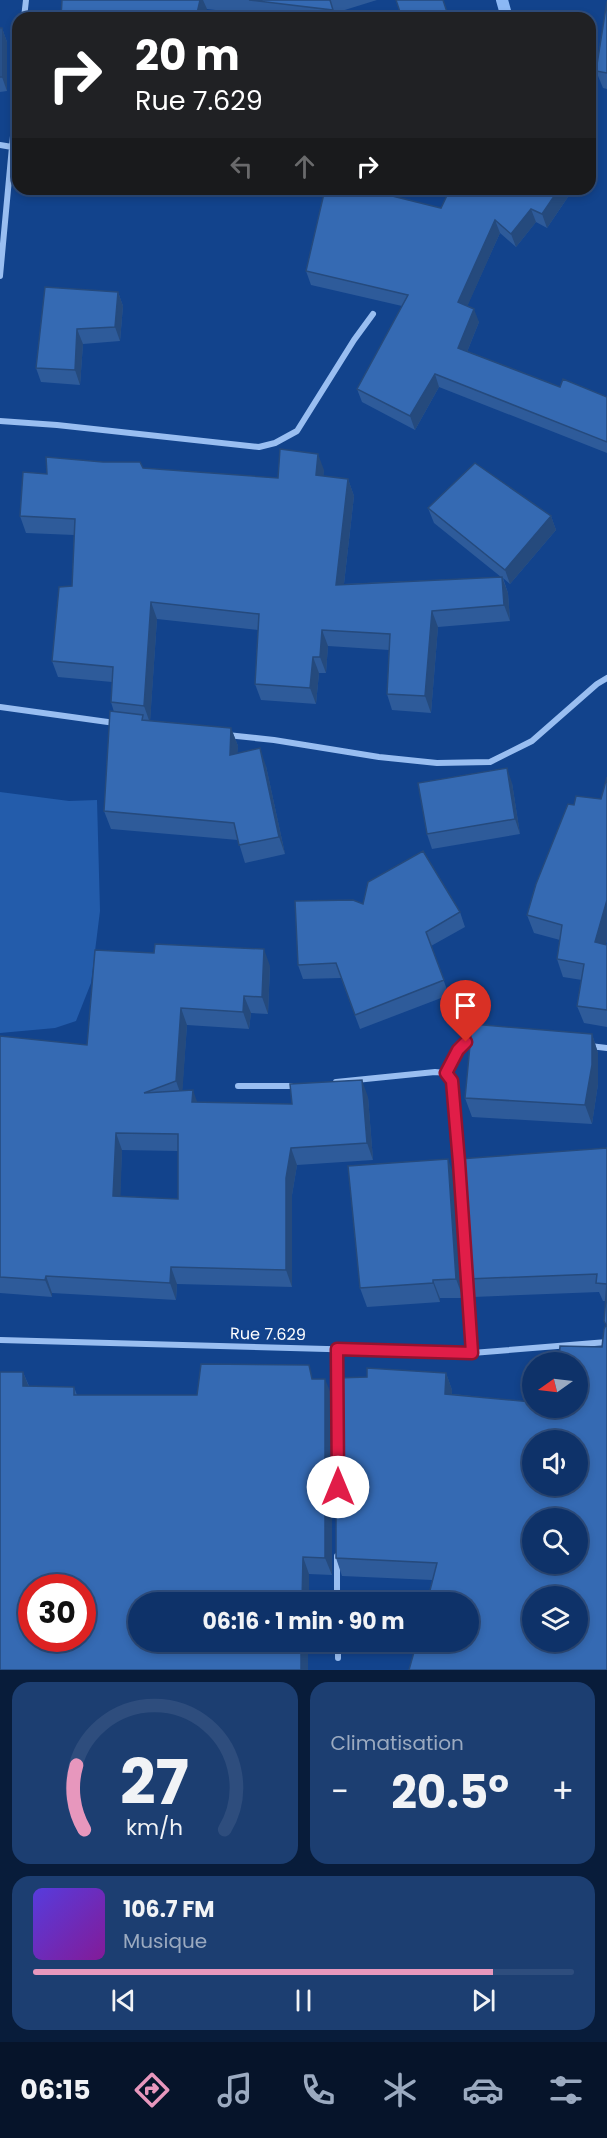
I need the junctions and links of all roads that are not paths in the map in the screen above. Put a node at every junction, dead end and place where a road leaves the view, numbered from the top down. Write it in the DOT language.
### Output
graph roads {
  1 [pos="0,145"];
  2 [pos="12,147"];
  3 [pos="0,276"];
  4 [pos="373,314"];
  5 [pos="0,422"];
  6 [pos="607,678"];
  7 [pos="0,707"];
  8 [pos="119,723"];
  9 [pos="219,734"];
  10 [pos="487,1038"];
  11 [pos="586,1046"];
  12 [pos="607,1048"];
  13 [pos="446,1073"];
  14 [pos="330,1082"];
  15 [pos="306,1085"];
  16 [pos="238,1086"];
  17 [pos="0,1340"];
  18 [pos="607,1342"];
  19 [pos="337,1349"];
  20 [pos="472,1353"];
  21 [pos="337,1395"];
  22 [pos="338,1544"];
  23 [pos="338,1592"];
  24 [pos="338,1652"];
  25 [pos="338,1658"];
  1 -- 2 [label="street"];
  2 -- 3 [label="street"];
  4 -- 5 [label="street"];
  6 -- 9 [label="street"];
  7 -- 8 [label="street"];
  10 -- 13 [label="street"];
  11 -- 12 [label="street"];
  13 -- 14 [label="street"];
  13 -- 20 [label="street"];
  15 -- 16 [label="street"];
  17 -- 19 [label="street, Rue 7.629"];
  18 -- 20 [label="street, Rue 7.629"];
  19 -- 20 [label="street, Rue 7.629"];
  19 -- 21 [label="street"];
  22 -- 23 [label="street"];
  24 -- 25 [label="street"];
}
